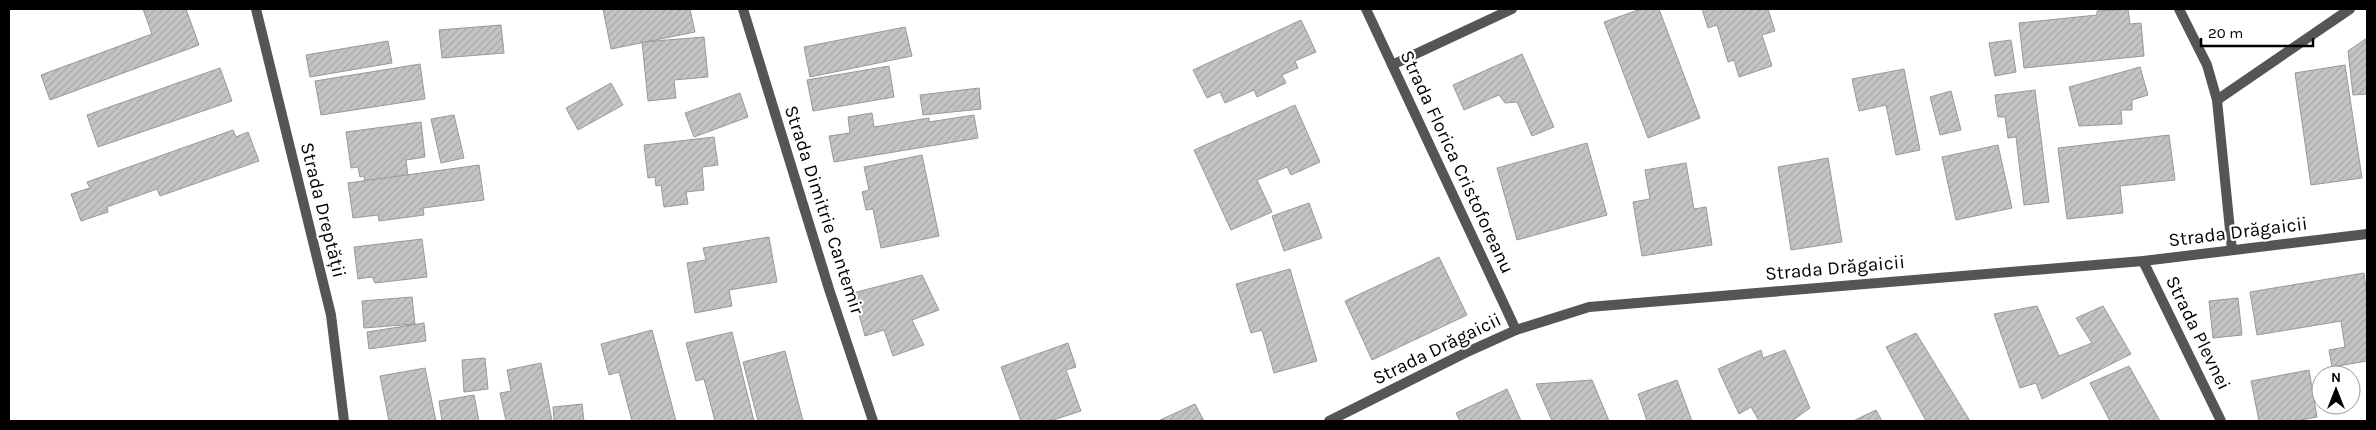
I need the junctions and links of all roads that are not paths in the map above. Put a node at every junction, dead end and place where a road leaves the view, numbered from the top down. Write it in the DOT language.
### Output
graph roads {
  1 [pos="256,9"];
  2 [pos="742,9"];
  3 [pos="1366,9"];
  4 [pos="1512,9"];
  5 [pos="2179,9"];
  6 [pos="2350,9"];
  7 [pos="1392,65"];
  8 [pos="2217,100"];
  9 [pos="2367,234"];
  10 [pos="2232,250"];
  11 [pos="2143,261"];
  12 [pos="1516,330"];
  13 [pos="344,421"];
  14 [pos="873,421"];
  15 [pos="1329,421"];
  16 [pos="2222,421"];
  1 -- 13 [label="street, Strada Dreptății"];
  2 -- 14 [label="street, Strada Dimitrie Cantemir"];
  3 -- 7 [label="street, Strada Florica Cristoforeanu"];
  4 -- 7 [label="street"];
  5 -- 8 [label="street"];
  6 -- 8 [label="street"];
  7 -- 12 [label="street, Strada Florica Cristoforeanu"];
  8 -- 10 [label="street"];
  9 -- 10 [label="street, Strada Drăgaicii"];
  10 -- 11 [label="street, Strada Drăgaicii"];
  11 -- 12 [label="street, Strada Drăgaicii"];
  11 -- 16 [label="street, Strada Plevnei"];
  12 -- 15 [label="street, Strada Drăgaicii"];
}
